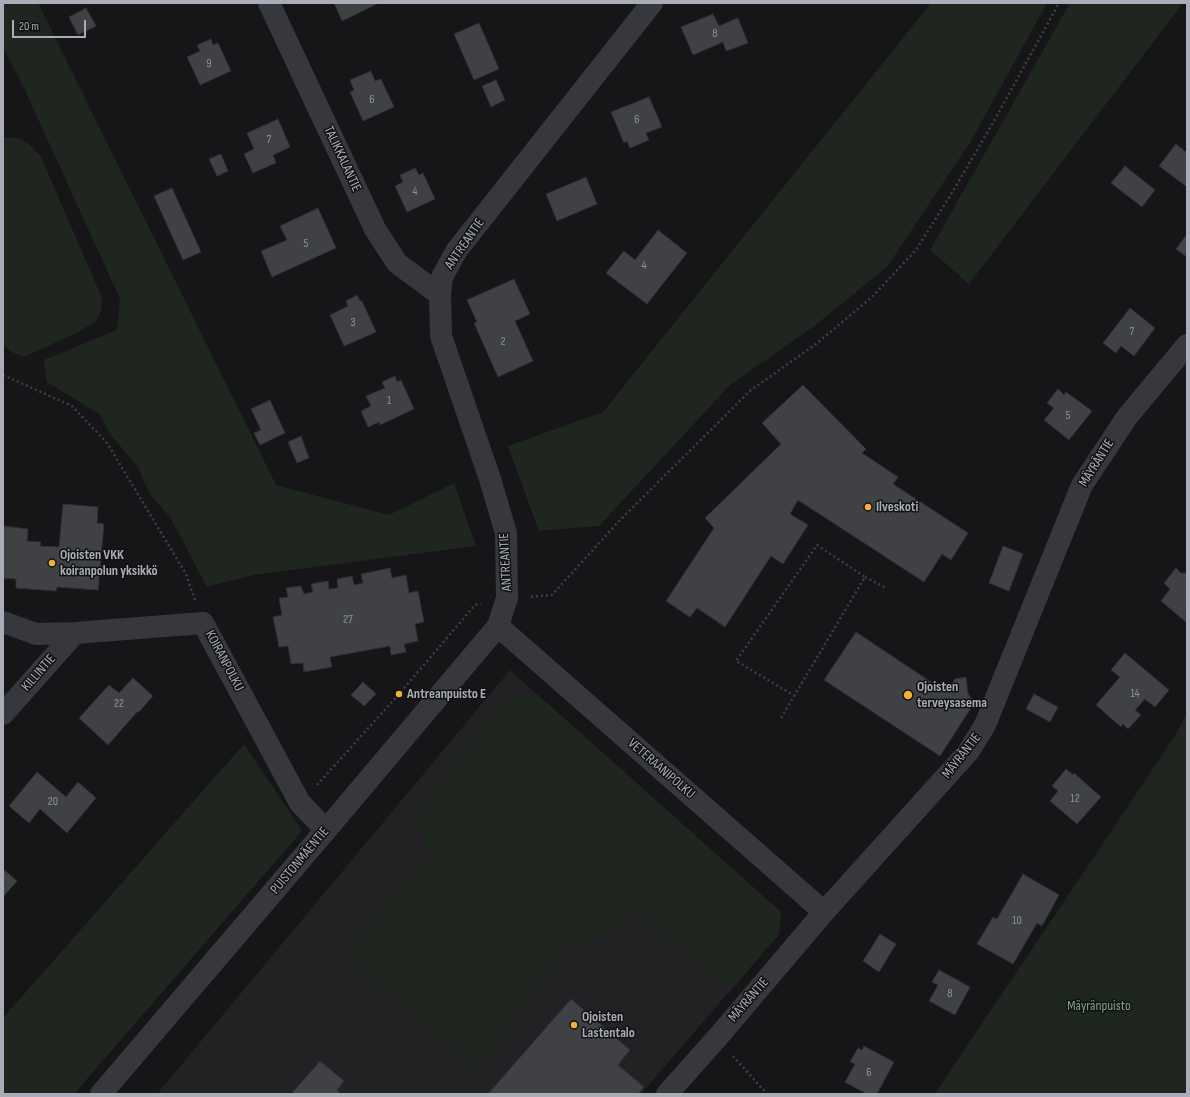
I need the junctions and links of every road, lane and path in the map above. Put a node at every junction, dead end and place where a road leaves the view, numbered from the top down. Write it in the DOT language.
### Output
graph roads {
  1 [pos="269,3"];
  2 [pos="652,3"];
  3 [pos="1059,3"];
  4 [pos="440,295"];
  5 [pos="1187,345"];
  6 [pos="3,375"];
  7 [pos="865,577"];
  8 [pos="886,588"];
  9 [pos="507,598"];
  10 [pos="3,622"];
  11 [pos="203,623"];
  12 [pos="498,626"];
  13 [pos="75,633"];
  14 [pos="794,696"];
  15 [pos="3,714"];
  16 [pos="781,718"];
  17 [pos="300,803"];
  18 [pos="326,830"];
  19 [pos="824,912"];
  20 [pos="717,1038"];
  21 [pos="101,1094"];
  22 [pos="666,1094"];
  23 [pos="767,1094"];
  1 -- 4 [label="street, TALIKKALANTIE"];
  2 -- 4 [label="street, ANTREANTIE"];
  3 -- 9 [label="path"];
  4 -- 9 [label="street, ANTREANTIE"];
  5 -- 19 [label="street, MÄYRÄNTIE"];
  6 -- 11 [label="path"];
  7 -- 8 [label="path"];
  7 -- 14 [label="path"];
  7 -- 14 [label="path"];
  9 -- 12 [label="street, ANTREANTIE"];
  9 -- 17 [label="path"];
  10 -- 13 [label="street, KOIRANPOLKU"];
  11 -- 13 [label="street, KOIRANPOLKU"];
  11 -- 17 [label="street, KOIRANPOLKU"];
  12 -- 18 [label="street, PUISTONMÄENTIE"];
  12 -- 19 [label="street, VETERAANIPOLKU"];
  13 -- 15 [label="street, KILLINTIE"];
  14 -- 16 [label="path"];
  17 -- 18 [label="street, KOIRANPOLKU"];
  18 -- 21 [label="street, PUISTONMÄENTIE"];
  19 -- 20 [label="street, MÄYRÄNTIE"];
  20 -- 22 [label="street, MÄYRÄNTIE"];
  20 -- 23 [label="path"];
}
